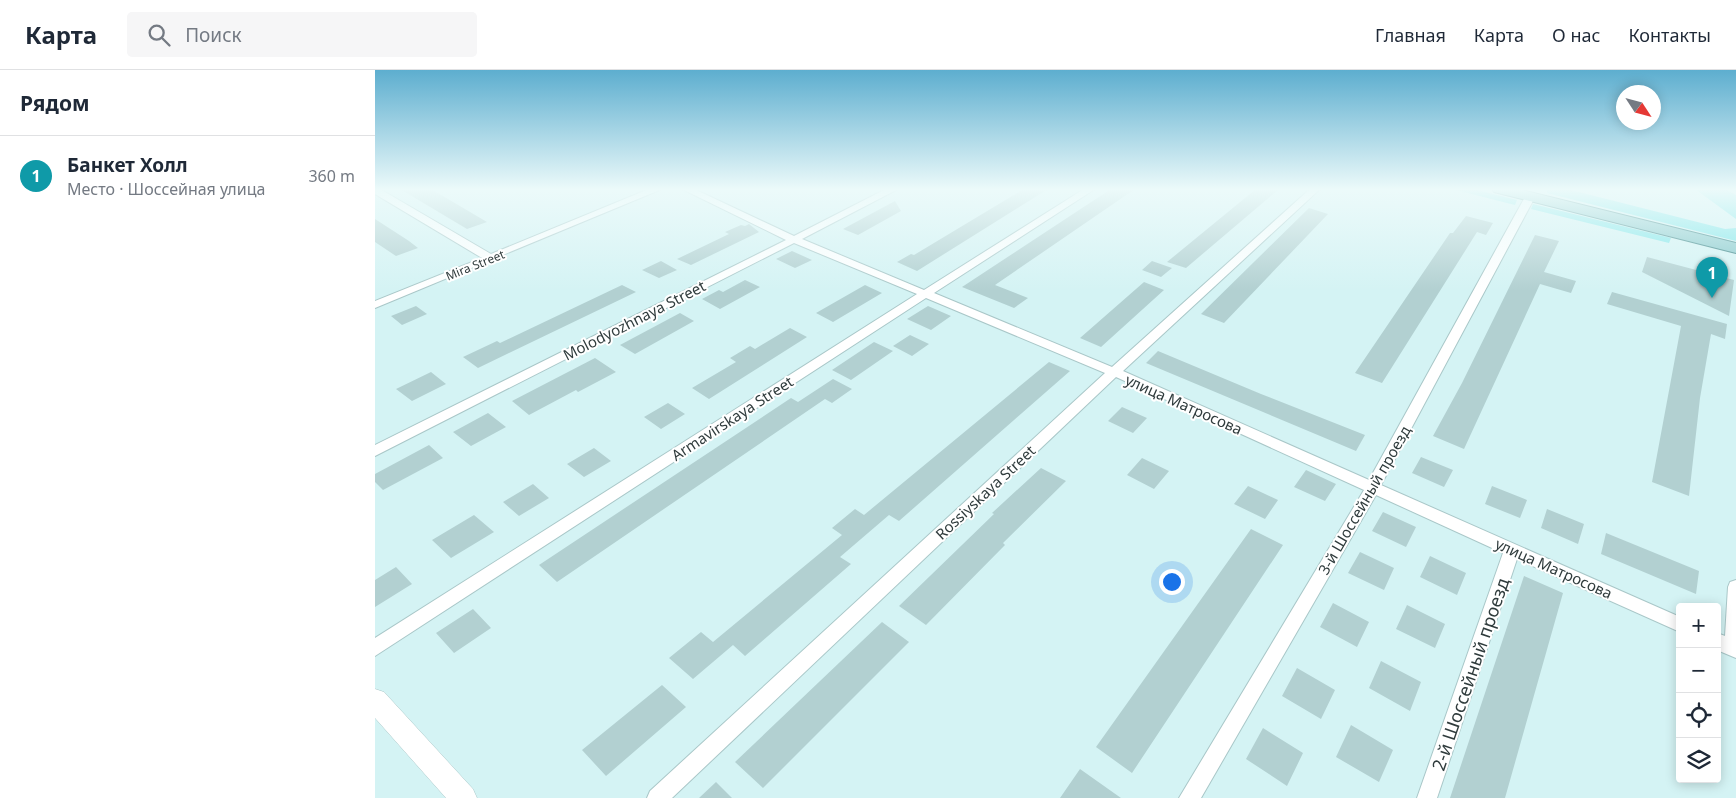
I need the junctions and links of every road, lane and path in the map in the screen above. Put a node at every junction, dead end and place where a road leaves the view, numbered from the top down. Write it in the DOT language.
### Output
graph roads {
  1 [pos="431,223"];
  2 [pos="575,223"];
  3 [pos="759,223"];
  4 [pos="828,223"];
  5 [pos="1037,223"];
  6 [pos="1278,223"];
  7 [pos="1516,223"];
  8 [pos="1635,223"];
  9 [pos="795,240"];
  10 [pos="1736,248"];
  11 [pos="491,258"];
  12 [pos="925,294"];
  13 [pos="375,305"];
  14 [pos="1114,372"];
  15 [pos="375,451"];
  16 [pos="1373,487"];
  17 [pos="1512,550"];
  18 [pos="1736,587"];
  19 [pos="1676,623"];
  20 [pos="1729,646"];
  21 [pos="375,648"];
  22 [pos="375,700"];
  23 [pos="463,798"];
  24 [pos="657,798"];
  25 [pos="1189,798"];
  26 [pos="1427,798"];
  1 -- 11 [label="street"];
  2 -- 11 [label="street, Mira Street"];
  3 -- 9 [label="street, улица Матросова"];
  4 -- 9 [label="street, Molodyozhnaya Street"];
  5 -- 12 [label="street, Armavirskaya Street"];
  6 -- 14 [label="street, Rossiyskaya Street"];
  7 -- 16 [label="street, 3-й Шоссейный проезд"];
  8 -- 10 [label="main road"];
  9 -- 12 [label="street, улица Матросова"];
  9 -- 15 [label="street, Molodyozhnaya Street"];
  11 -- 13 [label="street, Mira Street"];
  12 -- 14 [label="street, улица Матросова"];
  12 -- 21 [label="street, Armavirskaya Street"];
  14 -- 16 [label="street, улица Матросова"];
  14 -- 24 [label="street, Rossiyskaya Street"];
  16 -- 17 [label="street, улица Матросова"];
  16 -- 25 [label="street, 3-й Шоссейный проезд"];
  17 -- 19 [label="street, улица Матросова"];
  17 -- 26 [label="street, 2-й Шоссейный проезд"];
  18 -- 20 [label="street"];
  22 -- 23 [label="street"];
}
